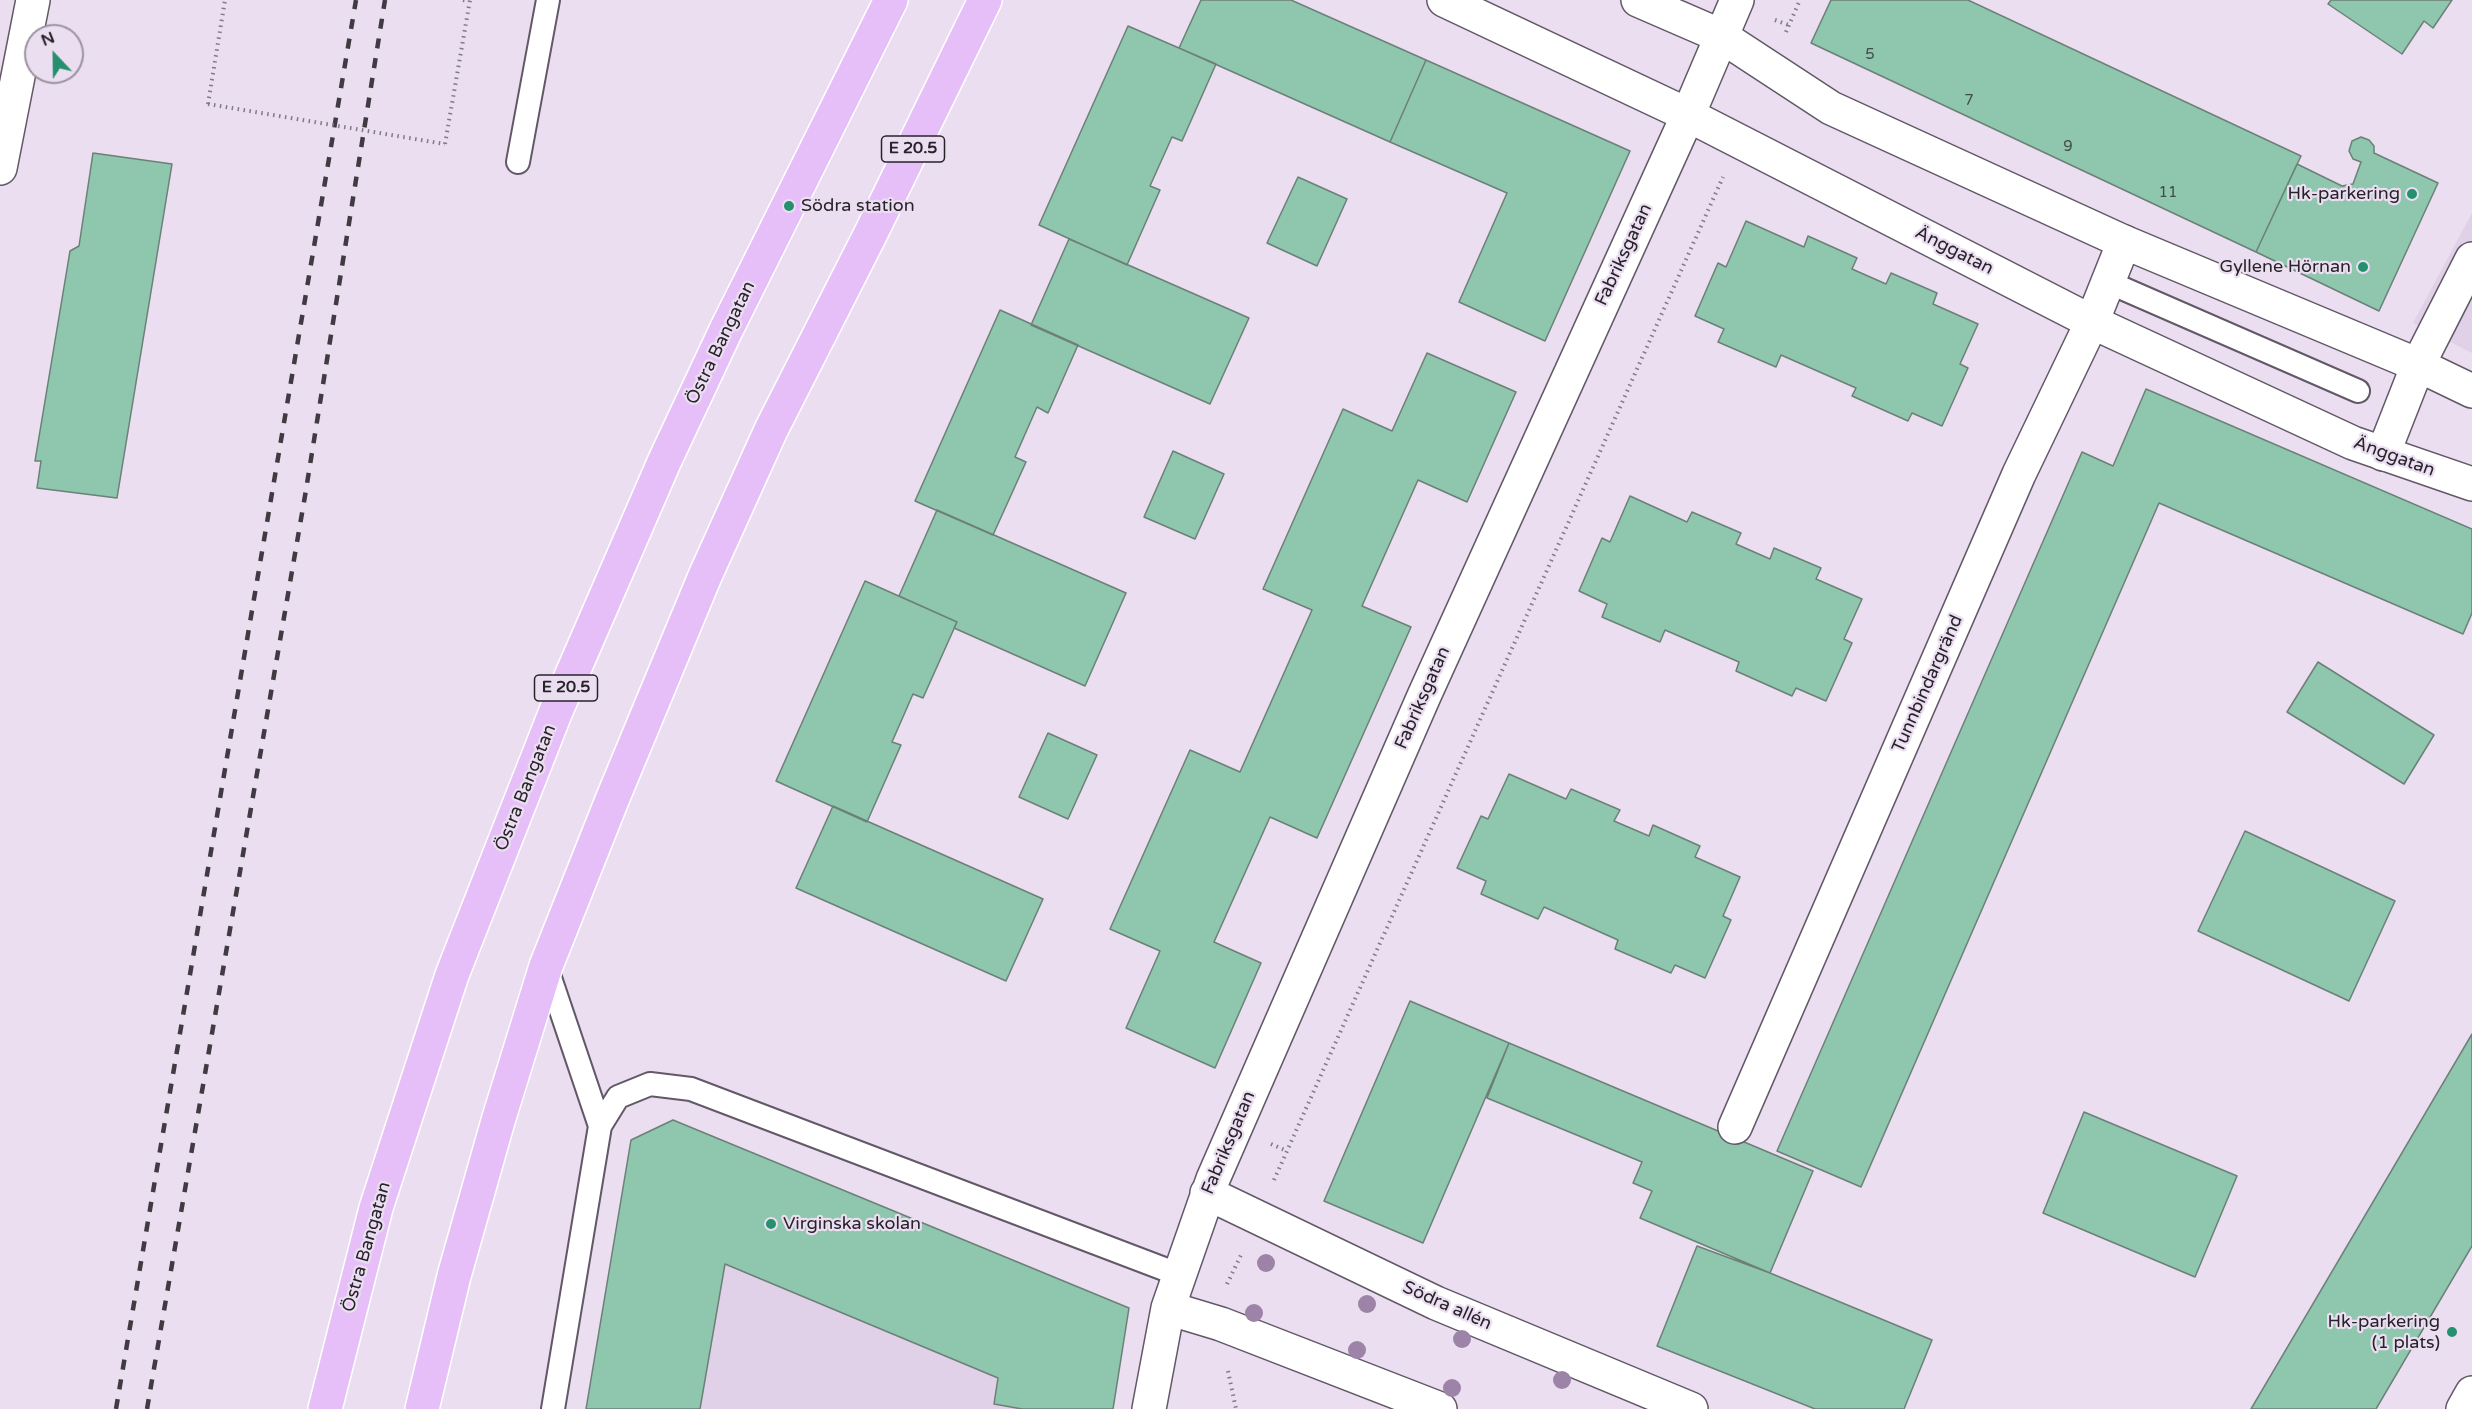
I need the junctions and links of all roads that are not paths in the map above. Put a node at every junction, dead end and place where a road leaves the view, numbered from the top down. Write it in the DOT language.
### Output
graph roads {
  1 [pos="33,0"];
  2 [pos="548,0"];
  3 [pos="891,0"];
  4 [pos="985,0"];
  5 [pos="1444,0"];
  6 [pos="1638,0"];
  7 [pos="1737,0"];
  8 [pos="1721,36"];
  9 [pos="1688,115"];
  10 [pos="518,162"];
  11 [pos="0,168"];
  12 [pos="2124,242"];
  13 [pos="2472,260"];
  14 [pos="2108,282"];
  15 [pos="2092,322"];
  16 [pos="2418,365"];
  17 [pos="2358,391"];
  18 [pos="2472,391"];
  19 [pos="2383,454"];
  20 [pos="2472,484"];
  21 [pos="546,966"];
  22 [pos="600,1126"];
  23 [pos="1735,1127"];
  24 [pos="1208,1193"];
  25 [pos="1180,1275"];
  26 [pos="1168,1308"];
  27 [pos="2472,1393"];
  28 [pos="325,1409"];
  29 [pos="423,1409"];
  30 [pos="553,1409"];
  31 [pos="1149,1409"];
  32 [pos="1440,1409"];
  33 [pos="1691,1409"];
  34 [pos="2463,1409"];
  1 -- 11 [label="street"];
  2 -- 10 [label="lane"];
  3 -- 28 [label="main road, Östra Bangatan / E 20.5"];
  4 -- 21 [label="main road, E 20.5"];
  5 -- 9 [label="street, Änggatan"];
  6 -- 8 [label="street"];
  7 -- 8 [label="street, Fabriksgatan"];
  8 -- 9 [label="street, Fabriksgatan"];
  8 -- 12 [label="street"];
  9 -- 15 [label="street, Änggatan"];
  9 -- 24 [label="street, Fabriksgatan"];
  12 -- 14 [label="street, Tunnbindargränd"];
  12 -- 16 [label="street"];
  13 -- 16 [label="street"];
  14 -- 15 [label="street, Tunnbindargränd"];
  14 -- 17 [label="lane"];
  15 -- 19 [label="street, Änggatan"];
  15 -- 23 [label="street, Tunnbindargränd"];
  16 -- 18 [label="street"];
  16 -- 19 [label="street"];
  19 -- 20 [label="street, Änggatan"];
  21 -- 22 [label="lane"];
  21 -- 29 [label="main road, E 20.5"];
  22 -- 25 [label="lane"];
  22 -- 30 [label="lane"];
  24 -- 25 [label="street, Fabriksgatan"];
  24 -- 33 [label="street, Södra allén"];
  25 -- 26 [label="street, Fabriksgatan"];
  26 -- 31 [label="street, Fabriksgatan"];
  26 -- 32 [label="street"];
  27 -- 34 [label="street"];
}
